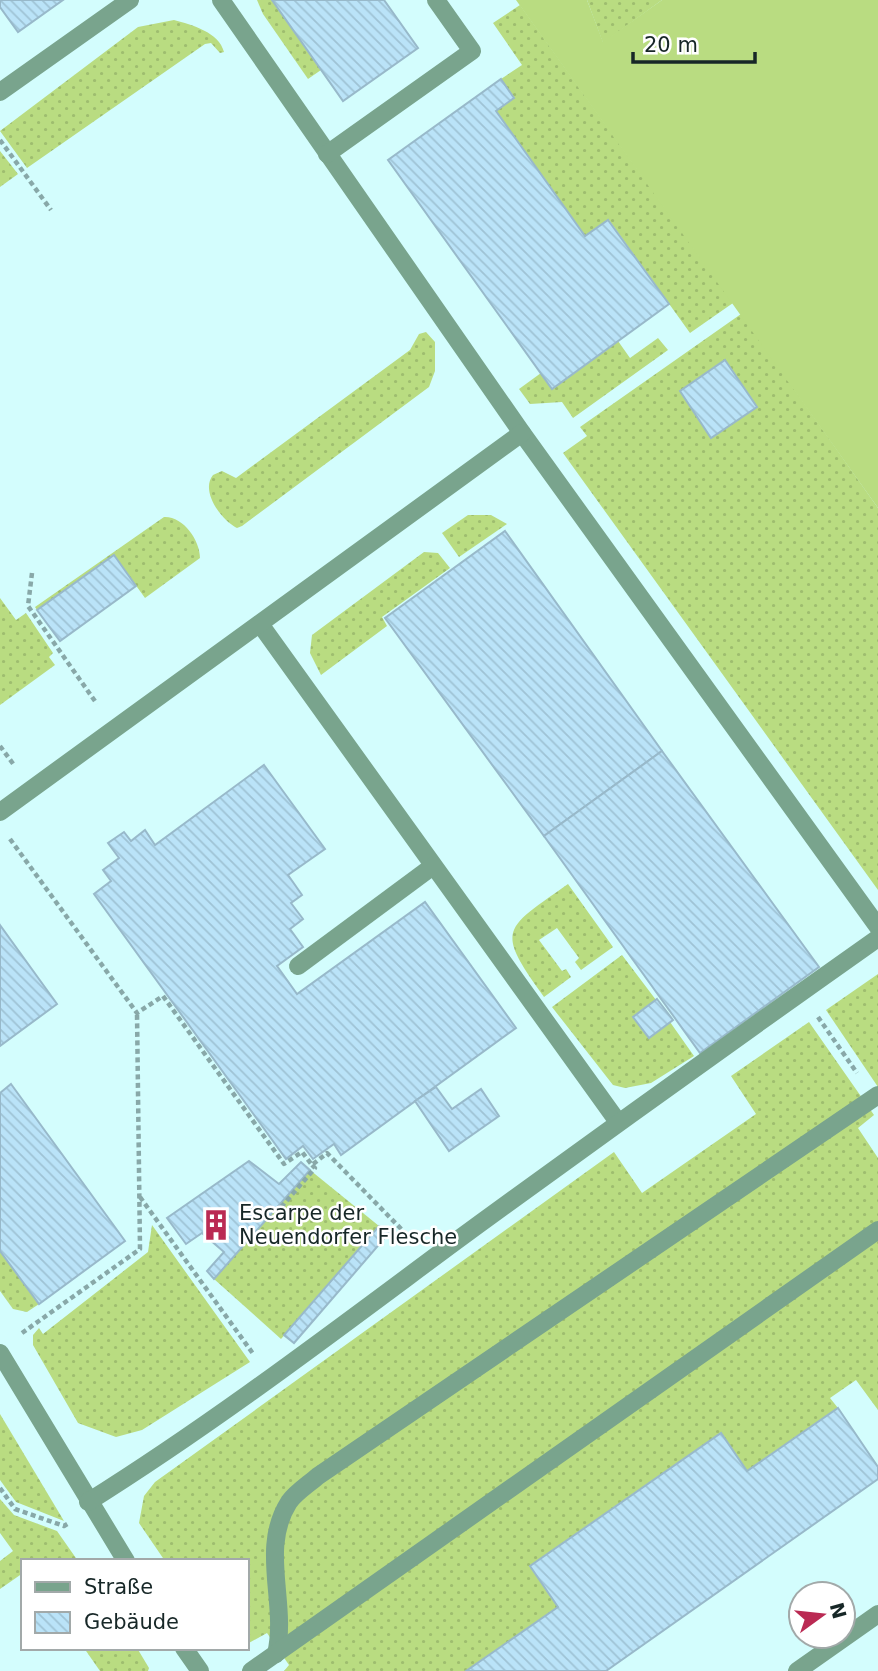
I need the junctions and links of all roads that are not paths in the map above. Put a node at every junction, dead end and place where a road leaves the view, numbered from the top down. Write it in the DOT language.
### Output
graph roads {
  1 [pos="130,0"];
  2 [pos="221,0"];
  3 [pos="436,0"];
  4 [pos="0,92"];
  5 [pos="327,154"];
  6 [pos="522,433"];
  7 [pos="260,624"];
  8 [pos="0,812"];
  9 [pos="433,866"];
  10 [pos="878,927"];
  11 [pos="878,938"];
  12 [pos="298,966"];
  13 [pos="876,1097"];
  14 [pos="618,1122"];
  15 [pos="878,1230"];
  16 [pos="5,1347"];
  17 [pos="90,1505"];
  18 [pos="125,1559"];
  19 [pos="878,1614"];
  20 [pos="185,1650"];
  21 [pos="276,1654"];
  22 [pos="200,1671"];
  23 [pos="251,1671"];
  24 [pos="797,1671"];
  1 -- 4 [label="lane"];
  2 -- 5 [label="lane"];
  3 -- 5 [label="lane"];
  5 -- 6 [label="lane"];
  6 -- 7 [label="lane"];
  6 -- 10 [label="lane"];
  7 -- 8 [label="lane"];
  7 -- 9 [label="lane"];
  9 -- 12 [label="lane"];
  9 -- 14 [label="lane"];
  11 -- 14 [label="lane"];
  13 -- 21 [label="lane"];
  14 -- 17 [label="lane"];
  15 -- 21 [label="lane"];
  16 -- 17 [label="lane"];
  17 -- 18 [label="lane"];
  19 -- 24 [label="lane"];
  20 -- 22 [label="lane"];
  21 -- 23 [label="lane"];
}
